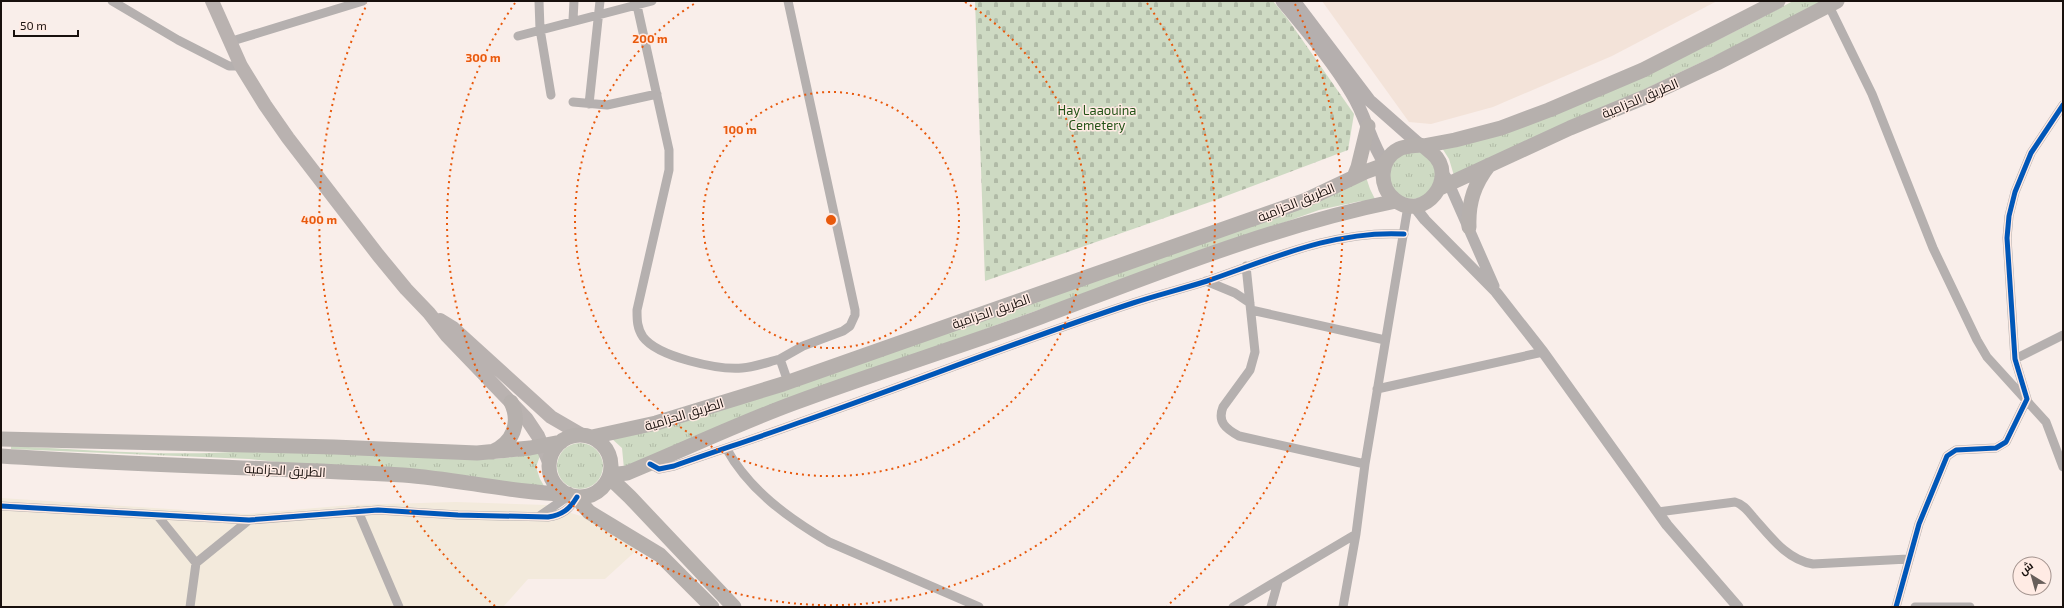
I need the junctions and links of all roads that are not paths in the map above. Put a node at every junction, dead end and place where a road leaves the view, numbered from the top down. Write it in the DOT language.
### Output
graph roads {
  1 [pos="112,1"];
  2 [pos="212,1"];
  3 [pos="363,1"];
  4 [pos="539,1"];
  5 [pos="574,1"];
  6 [pos="600,1"];
  7 [pos="652,1"];
  8 [pos="788,1"];
  9 [pos="1282,1"];
  10 [pos="1294,1"];
  11 [pos="1778,1"];
  12 [pos="637,3"];
  13 [pos="1833,3"];
  14 [pos="598,14"];
  15 [pos="573,20"];
  16 [pos="540,29"];
  17 [pos="518,36"];
  18 [pos="229,42"];
  19 [pos="241,66"];
  20 [pos="657,94"];
  21 [pos="551,95"];
  22 [pos="574,102"];
  23 [pos="589,104"];
  24 [pos="2063,104"];
  25 [pos="1368,126"];
  26 [pos="1421,145"];
  27 [pos="1385,164"];
  28 [pos="1490,164"];
  29 [pos="1354,177"];
  30 [pos="1445,186"];
  31 [pos="1406,204"];
  32 [pos="1470,227"];
  33 [pos="1404,234"];
  34 [pos="1246,266"];
  35 [pos="1206,281"];
  36 [pos="1496,292"];
  37 [pos="1250,306"];
  38 [pos="430,313"];
  39 [pos="2063,335"];
  40 [pos="1385,340"];
  41 [pos="1543,352"];
  42 [pos="780,359"];
  43 [pos="2015,359"];
  44 [pos="788,382"];
  45 [pos="1377,388"];
  46 [pos="2027,400"];
  47 [pos="511,402"];
  48 [pos="1,431"];
  49 [pos="587,436"];
  50 [pos="1,439"];
  51 [pos="66,440"];
  52 [pos="561,442"];
  53 [pos="543,445"];
  54 [pos="726,448"];
  55 [pos="491,452"];
  56 [pos="1,456"];
  57 [pos="66,460"];
  58 [pos="549,462"];
  59 [pos="1,463"];
  60 [pos="1365,464"];
  61 [pos="647,465"];
  62 [pos="2063,467"];
  63 [pos="609,476"];
  64 [pos="573,496"];
  65 [pos="1,506"];
  66 [pos="638,506"];
  67 [pos="358,511"];
  68 [pos="1658,512"];
  69 [pos="157,514"];
  70 [pos="249,520"];
  71 [pos="1356,534"];
  72 [pos="1908,559"];
  73 [pos="196,563"];
  74 [pos="1278,582"];
  75 [pos="190,607"];
  76 [pos="398,607"];
  77 [pos="712,607"];
  78 [pos="734,607"];
  79 [pos="979,607"];
  80 [pos="1233,607"];
  81 [pos="1271,607"];
  82 [pos="1343,607"];
  83 [pos="1738,607"];
  84 [pos="1896,607"];
  85 [pos="1915,607"];
  86 [pos="1970,607"];
  1 -- 19 [label="street"];
  2 -- 18 [label="main road"];
  3 -- 18 [label="street"];
  4 -- 16 [label="street"];
  5 -- 15 [label="street"];
  6 -- 14 [label="street"];
  7 -- 12 [label="street"];
  8 -- 42 [label="street"];
  9 -- 25 [label="main road"];
  10 -- 26 [label="main road"];
  11 -- 26 [label="highway, الطريق الحزامية"];
  12 -- 14 [label="street"];
  12 -- 20 [label="street"];
  13 -- 28 [label="highway, الطريق الحزامية"];
  13 -- 46 [label="street"];
  14 -- 15 [label="street"];
  14 -- 23 [label="street"];
  15 -- 16 [label="street"];
  16 -- 17 [label="street"];
  16 -- 21 [label="street"];
  18 -- 19 [label="main road"];
  19 -- 38 [label="main road"];
  20 -- 23 [label="street"];
  20 -- 42 [label="street"];
  22 -- 23 [label="street"];
  24 -- 43 [label="street"];
  25 -- 27 [label="main road"];
  25 -- 29 [label="highway"];
  26 -- 27 [label="highway, الطريق الحزامية"];
  26 -- 30 [label="highway"];
  27 -- 29 [label="highway, الطريق الحزامية"];
  27 -- 31 [label="highway"];
  28 -- 30 [label="highway, الطريق الحزامية"];
  28 -- 32 [label="highway"];
  29 -- 44 [label="highway, الطريق الحزامية"];
  30 -- 31 [label="highway, الطريق الحزامية"];
  30 -- 32 [label="street"];
  31 -- 33 [label="street"];
  31 -- 36 [label="street"];
  31 -- 61 [label="highway, الطريق الحزامية"];
  32 -- 36 [label="street"];
  33 -- 34 [label="street"];
  33 -- 40 [label="street"];
  34 -- 35 [label="street"];
  34 -- 37 [label="street"];
  35 -- 37 [label="street"];
  35 -- 54 [label="street"];
  36 -- 41 [label="street"];
  37 -- 40 [label="street"];
  37 -- 60 [label="street"];
  38 -- 47 [label="main road"];
  38 -- 49 [label="main road"];
  39 -- 43 [label="street"];
  40 -- 45 [label="street"];
  41 -- 45 [label="street"];
  41 -- 68 [label="street"];
  42 -- 44 [label="street"];
  43 -- 46 [label="street"];
  44 -- 49 [label="highway, الطريق الحزامية"];
  45 -- 60 [label="street"];
  46 -- 62 [label="street"];
  46 -- 72 [label="street"];
  47 -- 53 [label="main road"];
  47 -- 55 [label="highway"];
  48 -- 51 [label="highway"];
  49 -- 52 [label="highway"];
  49 -- 63 [label="highway"];
  50 -- 51 [label="highway, الطريق الحزامية"];
  51 -- 55 [label="highway, الطريق الحزامية"];
  52 -- 53 [label="highway, الطريق الحزامية"];
  52 -- 58 [label="highway"];
  53 -- 55 [label="highway, الطريق الحزامية"];
  53 -- 58 [label="main road"];
  54 -- 61 [label="street"];
  54 -- 79 [label="street"];
  56 -- 57 [label="highway, الطريق الحزامية"];
  57 -- 59 [label="highway"];
  57 -- 64 [label="highway, الطريق الحزامية"];
  58 -- 64 [label="highway"];
  60 -- 71 [label="street"];
  61 -- 63 [label="highway, الطريق الحزامية"];
  61 -- 66 [label="highway"];
  63 -- 64 [label="highway"];
  63 -- 66 [label="highway"];
  64 -- 67 [label="street"];
  64 -- 77 [label="highway"];
  65 -- 69 [label="street"];
  66 -- 78 [label="highway"];
  67 -- 70 [label="street"];
  67 -- 76 [label="street"];
  68 -- 72 [label="street"];
  68 -- 83 [label="street"];
  69 -- 70 [label="street"];
  69 -- 73 [label="street"];
  70 -- 73 [label="street"];
  71 -- 74 [label="street"];
  71 -- 82 [label="street"];
  72 -- 84 [label="street"];
  73 -- 75 [label="street"];
  74 -- 80 [label="street"];
  74 -- 81 [label="street"];
  85 -- 86 [label="street"];
}
